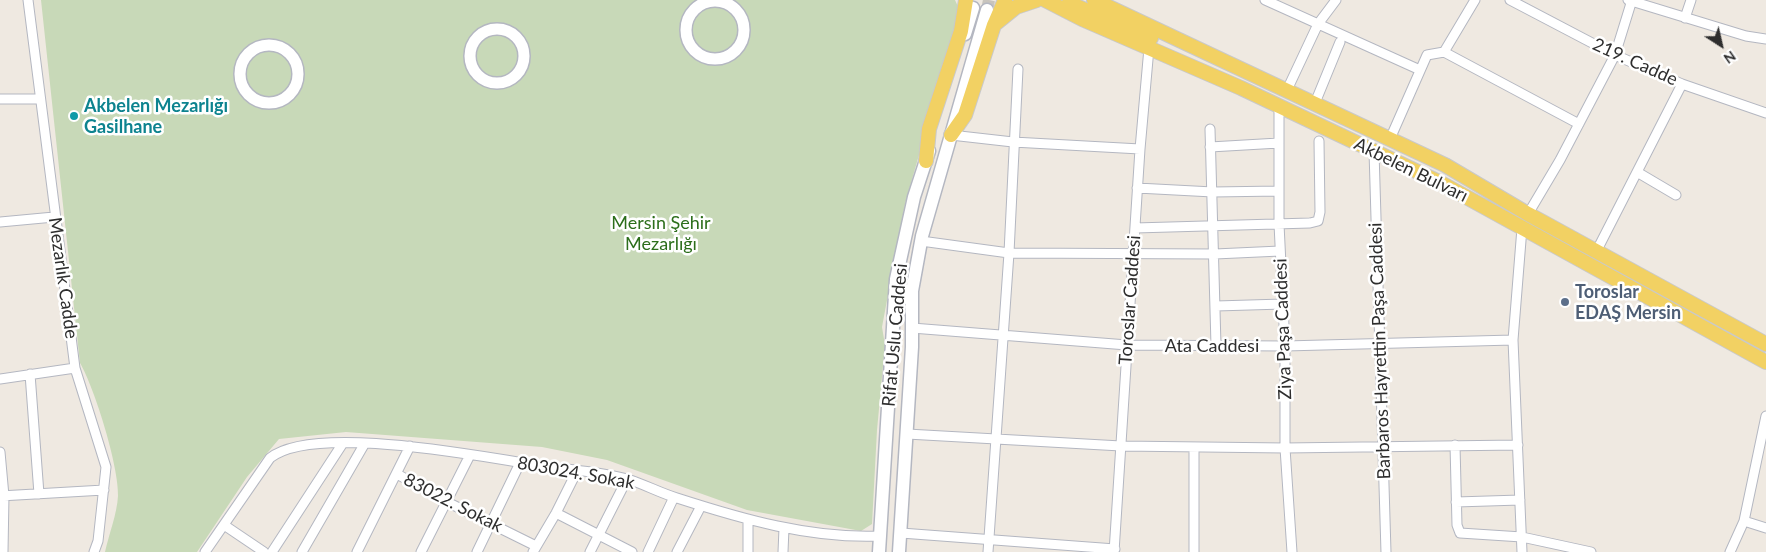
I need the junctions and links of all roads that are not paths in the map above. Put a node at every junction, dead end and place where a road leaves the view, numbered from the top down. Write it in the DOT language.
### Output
graph roads {
  1 [pos="28,0"];
  2 [pos="960,0"];
  3 [pos="1005,0"];
  4 [pos="1036,0"];
  5 [pos="1045,0"];
  6 [pos="1094,0"];
  7 [pos="1265,0"];
  8 [pos="1336,0"];
  9 [pos="1474,0"];
  10 [pos="1510,0"];
  11 [pos="1691,0"];
  12 [pos="1064,1"];
  13 [pos="1631,1"];
  14 [pos="968,7"];
  15 [pos="986,10"];
  16 [pos="738,12"];
  17 [pos="1686,18"];
  18 [pos="1318,24"];
  19 [pos="994,25"];
  20 [pos="517,38"];
  21 [pos="1766,39"];
  22 [pos="1340,42"];
  23 [pos="268,45"];
  24 [pos="1149,48"];
  25 [pos="1444,52"];
  26 [pos="1615,55"];
  27 [pos="1018,69"];
  28 [pos="1420,70"];
  29 [pos="1682,84"];
  30 [pos="1287,90"];
  31 [pos="0,99"];
  32 [pos="40,99"];
  33 [pos="1315,103"];
  34 [pos="1278,106"];
  35 [pos="1766,113"];
  36 [pos="1579,124"];
  37 [pos="1210,129"];
  38 [pos="951,135"];
  39 [pos="1390,139"];
  40 [pos="1319,141"];
  41 [pos="1013,142"];
  42 [pos="1279,143"];
  43 [pos="1210,147"];
  44 [pos="1140,149"];
  45 [pos="1374,151"];
  46 [pos="926,160"];
  47 [pos="1637,172"];
  48 [pos="1439,182"];
  49 [pos="1137,188"];
  50 [pos="1279,190"];
  51 [pos="1213,192"];
  52 [pos="1676,195"];
  53 [pos="1528,214"];
  54 [pos="54,217"];
  55 [pos="0,222"];
  56 [pos="1279,224"];
  57 [pos="1214,226"];
  58 [pos="1135,228"];
  59 [pos="1522,228"];
  60 [pos="921,242"];
  61 [pos="1280,251"];
  62 [pos="1596,252"];
  63 [pos="1009,253"];
  64 [pos="1133,254"];
  65 [pos="1215,254"];
  66 [pos="1283,304"];
  67 [pos="1216,306"];
  68 [pos="912,328"];
  69 [pos="1004,336"];
  70 [pos="1513,340"];
  71 [pos="1378,343"];
  72 [pos="1766,344"];
  73 [pos="1127,345"];
  74 [pos="1216,346"];
  75 [pos="1285,346"];
  76 [pos="1766,362"];
  77 [pos="75,368"];
  78 [pos="30,374"];
  79 [pos="0,379"];
  80 [pos="1766,416"];
  81 [pos="907,434"];
  82 [pos="996,439"];
  83 [pos="343,443"];
  84 [pos="365,443"];
  85 [pos="1518,445"];
  86 [pos="410,446"];
  87 [pos="1121,446"];
  88 [pos="1382,446"];
  89 [pos="1455,446"];
  90 [pos="1194,447"];
  91 [pos="1285,448"];
  92 [pos="0,452"];
  93 [pos="470,455"];
  94 [pos="520,462"];
  95 [pos="577,471"];
  96 [pos="397,474"];
  97 [pos="627,479"];
  98 [pos="104,490"];
  99 [pos="39,494"];
  100 [pos="2,496"];
  101 [pos="674,497"];
  102 [pos="1520,500"];
  103 [pos="447,502"];
  104 [pos="1456,502"];
  105 [pos="701,506"];
  106 [pos="556,514"];
  107 [pos="748,519"];
  108 [pos="1744,521"];
  109 [pos="492,523"];
  110 [pos="224,525"];
  111 [pos="784,528"];
  112 [pos="1766,528"];
  113 [pos="901,533"];
  114 [pos="598,536"];
  115 [pos="880,536"];
  116 [pos="1522,536"];
  117 [pos="989,538"];
  118 [pos="535,549"];
  119 [pos="1114,551"];
  120 [pos="3,552"];
  121 [pos="94,552"];
  122 [pos="205,552"];
  123 [pos="264,552"];
  124 [pos="272,552"];
  125 [pos="302,552"];
  126 [pos="358,552"];
  127 [pos="421,552"];
  128 [pos="477,552"];
  129 [pos="590,552"];
  130 [pos="632,552"];
  131 [pos="648,552"];
  132 [pos="677,552"];
  133 [pos="748,552"];
  134 [pos="783,552"];
  135 [pos="879,552"];
  136 [pos="899,552"];
  137 [pos="988,552"];
  138 [pos="1194,552"];
  139 [pos="1292,552"];
  140 [pos="1386,552"];
  141 [pos="1522,552"];
  142 [pos="1591,552"];
  143 [pos="1730,552"];
  1 -- 32 [label="street, Mezarlık Cadde"];
  2 -- 14 [label="main road"];
  3 -- 19 [label="main road"];
  4 -- 19 [label="main road"];
  5 -- 24 [label="main road, Akbelen Bulvarı"];
  6 -- 30 [label="main road, Akbelen Bulvarı"];
  7 -- 18 [label="street"];
  8 -- 18 [label="street"];
  9 -- 25 [label="street"];
  10 -- 26 [label="street, 219. Cadde"];
  11 -- 17 [label="street"];
  12 -- 48 [label="main road"];
  13 -- 17 [label="street"];
  13 -- 26 [label="street"];
  14 -- 46 [label="main road"];
  15 -- 38 [label="main road, Rifat Uslu Caddesi"];
  16 -- 16 [label="street"];
  17 -- 21 [label="street"];
  18 -- 28 [label="street"];
  18 -- 30 [label="street"];
  19 -- 38 [label="main road"];
  20 -- 20 [label="street"];
  22 -- 33 [label="street"];
  23 -- 23 [label="street"];
  24 -- 34 [label="main road, Akbelen Bulvarı"];
  24 -- 44 [label="street, Toroslar Caddesi"];
  25 -- 28 [label="street"];
  25 -- 36 [label="street"];
  26 -- 29 [label="street, 219. Cadde"];
  26 -- 36 [label="street"];
  27 -- 41 [label="street"];
  28 -- 39 [label="street"];
  29 -- 35 [label="street, 219. Cadde"];
  29 -- 47 [label="street"];
  30 -- 33 [label="main road, Akbelen Bulvarı"];
  31 -- 32 [label="street"];
  32 -- 54 [label="street, Mezarlık Cadde"];
  33 -- 39 [label="main road, Akbelen Bulvarı"];
  34 -- 42 [label="street, Ziya Paşa Caddesi"];
  34 -- 45 [label="main road, Akbelen Bulvarı"];
  36 -- 53 [label="street"];
  37 -- 43 [label="street"];
  38 -- 41 [label="street"];
  38 -- 60 [label="main road, Rifat Uslu Caddesi"];
  39 -- 53 [label="main road, Akbelen Bulvarı"];
  40 -- 56 [label="street"];
  41 -- 44 [label="street"];
  41 -- 63 [label="street"];
  42 -- 43 [label="street"];
  42 -- 50 [label="street, Ziya Paşa Caddesi"];
  43 -- 51 [label="street"];
  44 -- 49 [label="street, Toroslar Caddesi"];
  45 -- 48 [label="main road, Akbelen Bulvarı"];
  45 -- 71 [label="street, Barbaros Hayrettin Paşa Caddesi"];
  46 -- 115 [label="main road, Rifat Uslu Caddesi"];
  47 -- 52 [label="street"];
  47 -- 62 [label="street"];
  48 -- 59 [label="main road, Akbelen Bulvarı"];
  49 -- 51 [label="street"];
  49 -- 58 [label="street, Toroslar Caddesi"];
  50 -- 51 [label="street"];
  50 -- 56 [label="street, Ziya Paşa Caddesi"];
  51 -- 57 [label="street"];
  53 -- 62 [label="main road, Akbelen Bulvarı"];
  54 -- 55 [label="street"];
  54 -- 77 [label="street, Mezarlık Cadde"];
  56 -- 57 [label="street"];
  56 -- 61 [label="street, Ziya Paşa Caddesi"];
  57 -- 58 [label="street"];
  57 -- 65 [label="street"];
  58 -- 64 [label="street, Toroslar Caddesi"];
  59 -- 70 [label="street"];
  59 -- 76 [label="main road, Akbelen Bulvarı"];
  60 -- 63 [label="street"];
  60 -- 68 [label="main road, Rifat Uslu Caddesi"];
  61 -- 65 [label="street"];
  61 -- 66 [label="street, Ziya Paşa Caddesi"];
  62 -- 72 [label="main road, Akbelen Bulvarı"];
  63 -- 64 [label="street"];
  63 -- 69 [label="street"];
  64 -- 65 [label="street"];
  64 -- 73 [label="street, Toroslar Caddesi"];
  65 -- 67 [label="street"];
  66 -- 67 [label="street"];
  66 -- 75 [label="street, Ziya Paşa Caddesi"];
  67 -- 74 [label="street"];
  68 -- 69 [label="street, Ata Caddesi"];
  68 -- 81 [label="main road, Rifat Uslu Caddesi"];
  69 -- 73 [label="street, Ata Caddesi"];
  69 -- 82 [label="street"];
  70 -- 71 [label="street, Ata Caddesi"];
  70 -- 85 [label="street"];
  71 -- 75 [label="street, Ata Caddesi"];
  71 -- 88 [label="street, Barbaros Hayrettin Paşa Caddesi"];
  73 -- 74 [label="street, Ata Caddesi"];
  73 -- 87 [label="street, Toroslar Caddesi"];
  74 -- 75 [label="street, Ata Caddesi"];
  75 -- 91 [label="street, Ziya Paşa Caddesi"];
  77 -- 78 [label="street"];
  77 -- 98 [label="street, Mezarlık Cadde"];
  78 -- 79 [label="street"];
  78 -- 99 [label="street"];
  80 -- 108 [label="street"];
  81 -- 82 [label="street"];
  81 -- 113 [label="main road, Rifat Uslu Caddesi"];
  82 -- 87 [label="street"];
  82 -- 117 [label="street"];
  83 -- 84 [label="street, 803024. Sokak"];
  83 -- 110 [label="street, 803024. Sokak"];
  83 -- 124 [label="street"];
  84 -- 86 [label="street, 803024. Sokak"];
  84 -- 125 [label="street"];
  85 -- 89 [label="street"];
  85 -- 102 [label="street"];
  86 -- 93 [label="street, 803024. Sokak"];
  86 -- 96 [label="street"];
  87 -- 90 [label="street"];
  87 -- 119 [label="street, Toroslar Caddesi"];
  88 -- 89 [label="street"];
  88 -- 91 [label="street"];
  88 -- 140 [label="street, Barbaros Hayrettin Paşa Caddesi"];
  89 -- 104 [label="street"];
  90 -- 91 [label="street"];
  90 -- 138 [label="street"];
  91 -- 139 [label="street, Ziya Paşa Caddesi"];
  92 -- 100 [label="street"];
  93 -- 94 [label="street, 803024. Sokak"];
  93 -- 103 [label="street"];
  94 -- 95 [label="street, 803024. Sokak"];
  94 -- 109 [label="street"];
  95 -- 97 [label="street, 803024. Sokak"];
  95 -- 106 [label="street"];
  96 -- 103 [label="street, 83022. Sokak"];
  96 -- 126 [label="street"];
  97 -- 101 [label="street, 803024. Sokak"];
  97 -- 114 [label="street"];
  98 -- 99 [label="street"];
  98 -- 121 [label="street, Mezarlık Cadde"];
  99 -- 100 [label="street"];
  100 -- 120 [label="street"];
  101 -- 105 [label="street, 803024. Sokak"];
  101 -- 131 [label="street"];
  102 -- 104 [label="street"];
  102 -- 116 [label="street"];
  103 -- 109 [label="street, 83022. Sokak"];
  103 -- 127 [label="street"];
  104 -- 116 [label="street"];
  105 -- 107 [label="street, 803024. Sokak"];
  105 -- 132 [label="street"];
  106 -- 114 [label="street"];
  106 -- 118 [label="street"];
  107 -- 111 [label="street, 803024. Sokak"];
  107 -- 133 [label="street"];
  108 -- 112 [label="street"];
  108 -- 143 [label="street"];
  109 -- 118 [label="street, 83022. Sokak"];
  109 -- 128 [label="street"];
  110 -- 122 [label="street"];
  110 -- 123 [label="street"];
  111 -- 115 [label="street, 803024. Sokak"];
  111 -- 134 [label="street"];
  113 -- 117 [label="street"];
  113 -- 136 [label="main road, Rifat Uslu Caddesi"];
  114 -- 129 [label="street"];
  114 -- 130 [label="street"];
  115 -- 135 [label="main road, Rifat Uslu Caddesi"];
  116 -- 141 [label="street"];
  116 -- 142 [label="street"];
  117 -- 119 [label="street"];
  117 -- 137 [label="street"];
}
